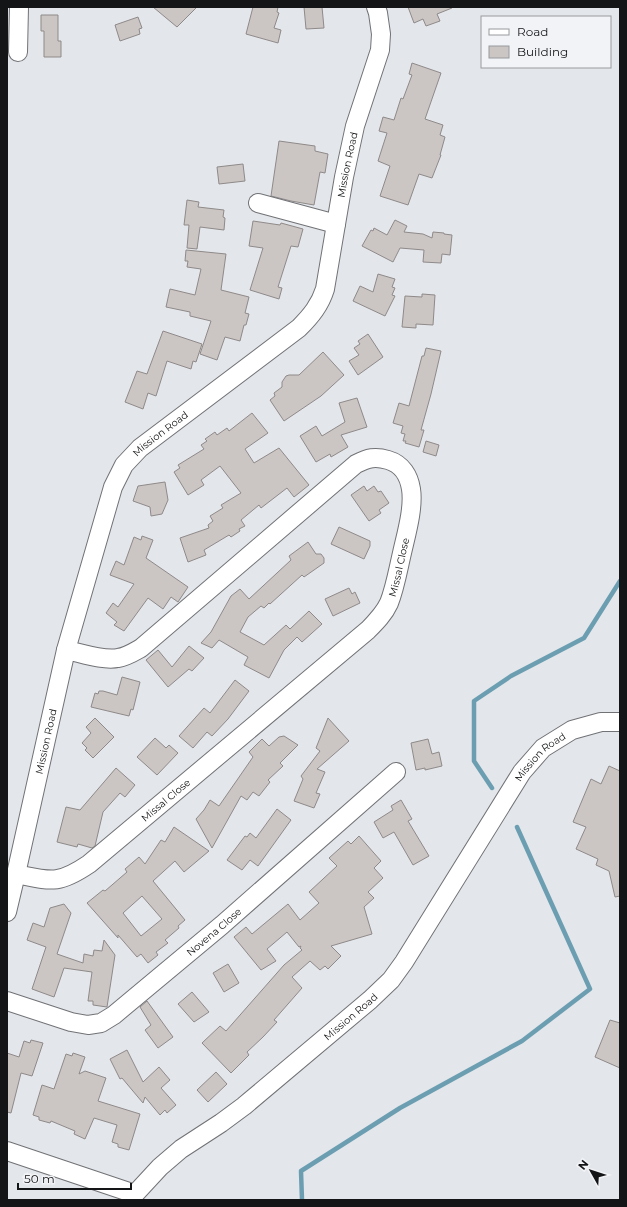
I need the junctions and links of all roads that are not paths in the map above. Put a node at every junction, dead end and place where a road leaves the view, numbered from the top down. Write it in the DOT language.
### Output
graph roads {
  1 [pos="19,7"];
  2 [pos="376,7"];
  3 [pos="18,52"];
  4 [pos="258,203"];
  5 [pos="336,224"];
  6 [pos="66,650"];
  7 [pos="620,722"];
  8 [pos="396,772"];
  9 [pos="16,874"];
  10 [pos="7,912"];
  11 [pos="7,1001"];
  12 [pos="7,1152"];
  13 [pos="134,1197"];
  1 -- 3 [label="street"];
  2 -- 5 [label="street, Mission Road"];
  4 -- 5 [label="street"];
  5 -- 6 [label="street, Mission Road"];
  6 -- 9 [label="street, Mission Road"];
  6 -- 9 [label="street, Missal Close"];
  7 -- 13 [label="street, Mission Road"];
  8 -- 11 [label="street, Novena Close"];
  9 -- 10 [label="street, Mission Road"];
  12 -- 13 [label="street, Mission Road"];
}
